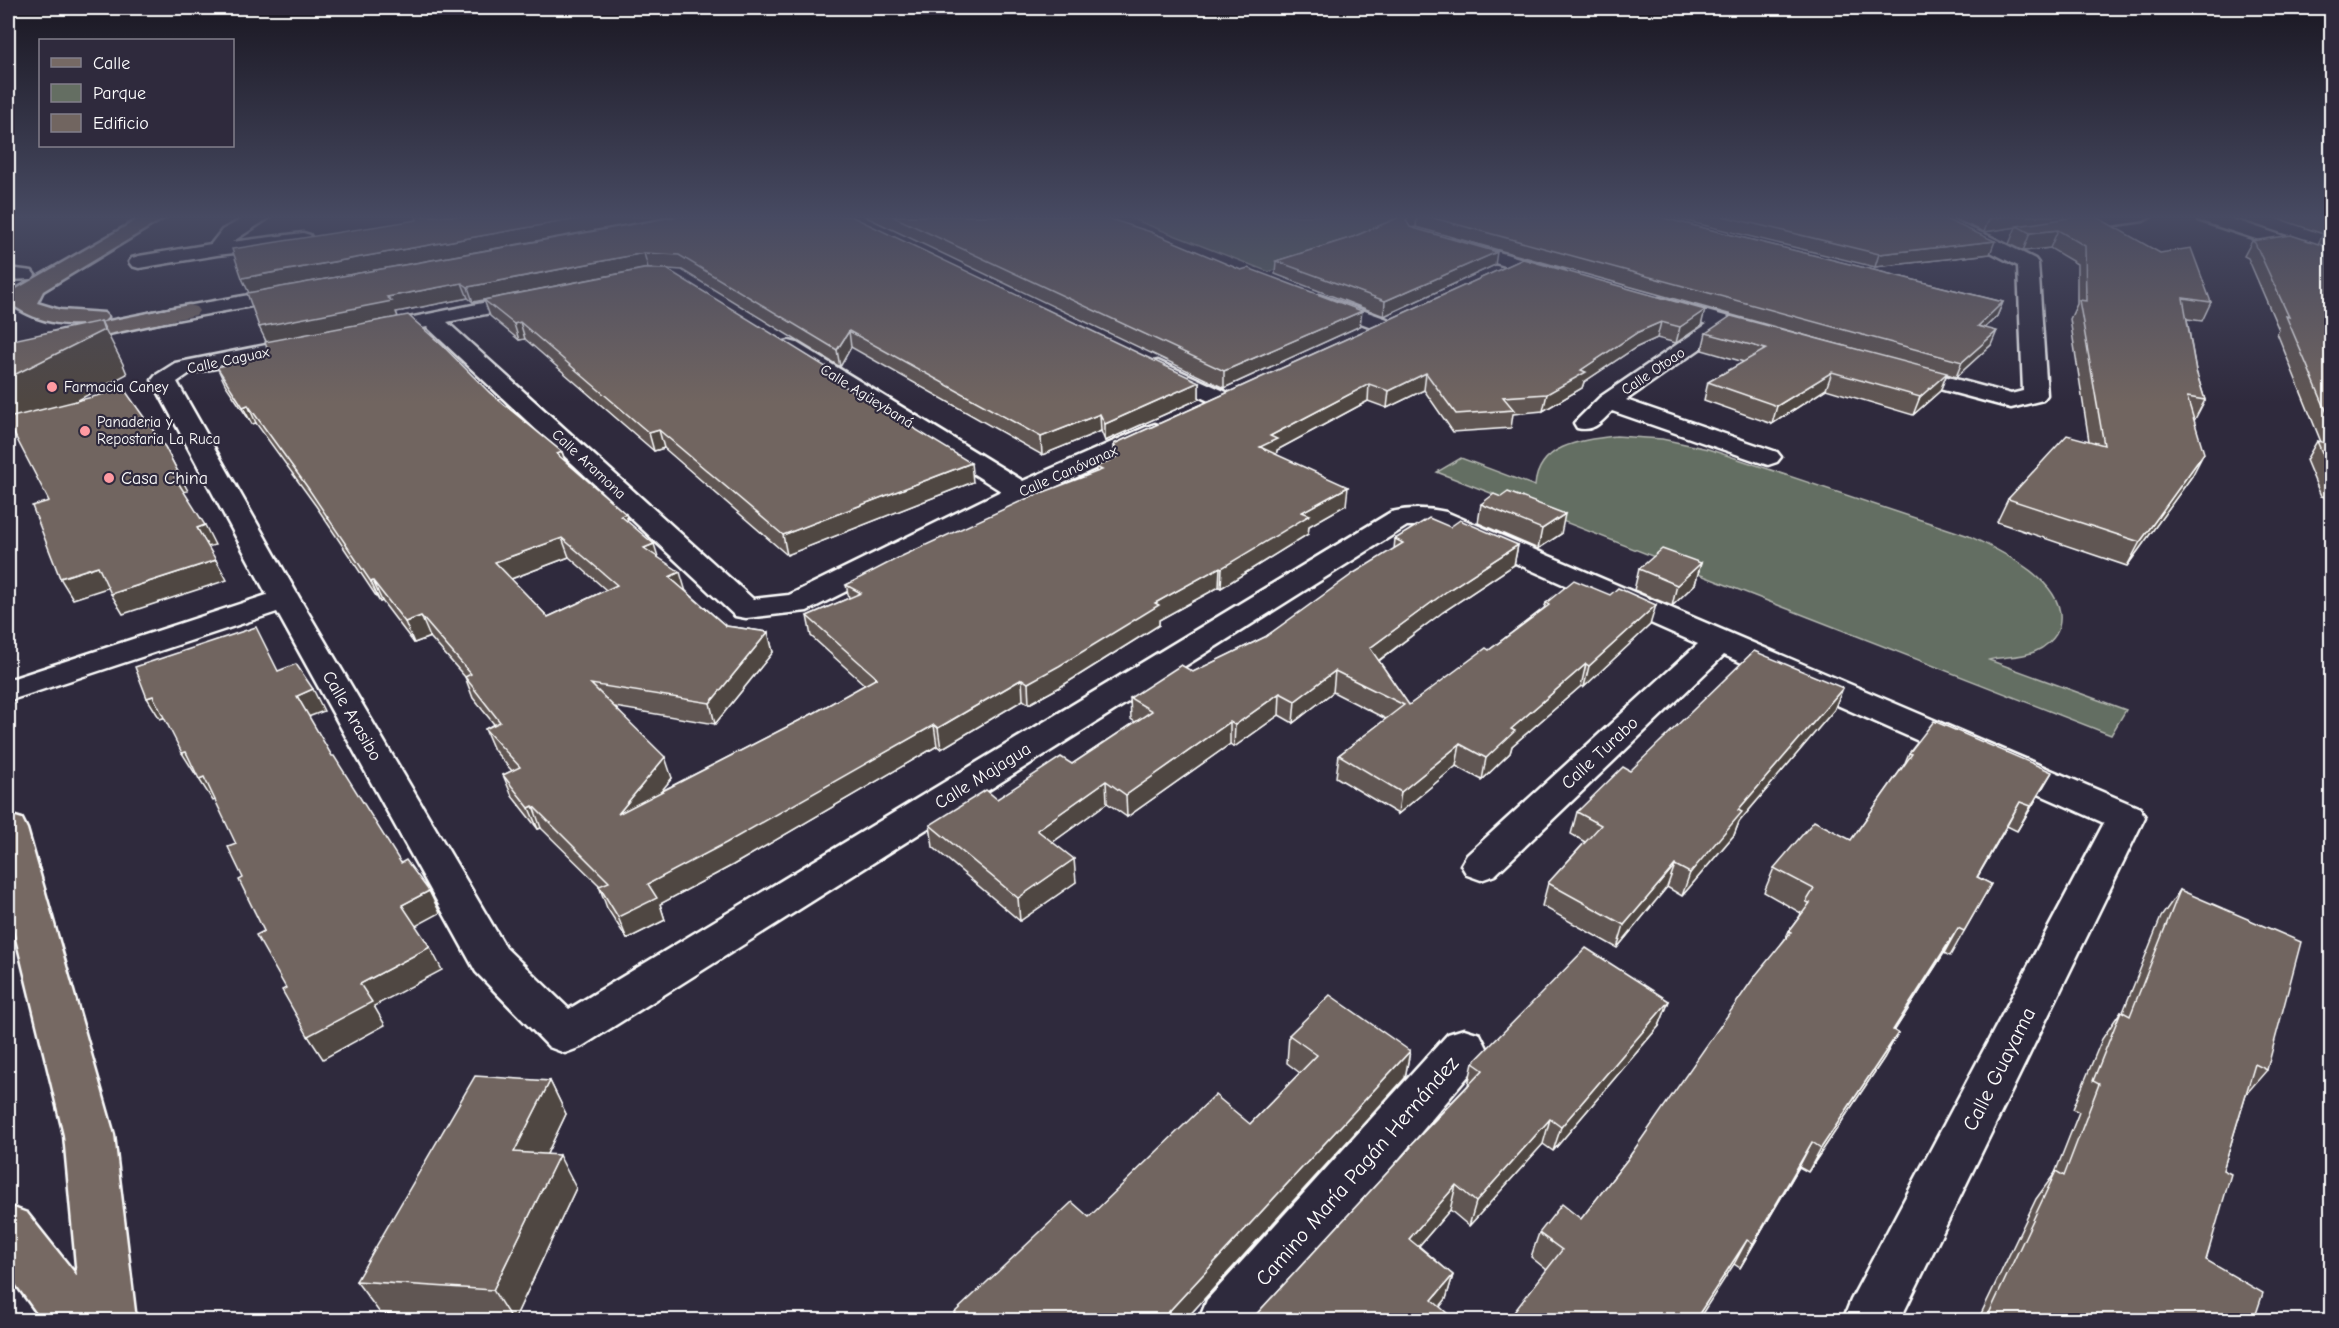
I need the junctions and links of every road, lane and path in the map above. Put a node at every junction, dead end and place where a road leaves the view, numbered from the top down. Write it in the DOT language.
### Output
graph roads {
  1 [pos="1569,278"];
  2 [pos="2029,278"];
  3 [pos="19,280"];
  4 [pos="1576,280"];
  5 [pos="316,288"];
  6 [pos="1296,292"];
  7 [pos="557,294"];
  8 [pos="1644,300"];
  9 [pos="8,303"];
  10 [pos="2007,309"];
  11 [pos="189,311"];
  12 [pos="2030,314"];
  13 [pos="432,320"];
  14 [pos="1723,323"];
  15 [pos="767,334"];
  16 [pos="352,335"];
  17 [pos="330,339"];
  18 [pos="1781,339"];
  19 [pos="1353,341"];
  20 [pos="8,343"];
  21 [pos="8,352"];
  22 [pos="1140,359"];
  23 [pos="1884,367"];
  24 [pos="164,380"];
  25 [pos="1608,402"];
  26 [pos="1586,423"];
  27 [pos="1768,457"];
  28 [pos="1021,492"];
  29 [pos="285,599"];
  30 [pos="746,609"];
  31 [pos="1719,642"];
  32 [pos="8,691"];
  33 [pos="8,829"];
  34 [pos="1481,865"];
  35 [pos="565,1034"];
  36 [pos="1464,1048"];
  37 [pos="8,1232"];
  38 [pos="76,1320"];
  39 [pos="108,1320"];
  40 [pos="1227,1320"];
  41 [pos="1871,1320"];
  1 -- 4 [label="street"];
  2 -- 12 [label="street"];
  3 -- 9 [label="main road"];
  3 -- 11 [label="main road"];
  5 -- 11 [label="street"];
  6 -- 19 [label="street"];
  7 -- 13 [label="street"];
  8 -- 14 [label="street"];
  10 -- 12 [label="street"];
  11 -- 20 [label="street"];
  11 -- 21 [label="main road"];
  12 -- 23 [label="street"];
  13 -- 16 [label="street"];
  13 -- 30 [label="street, Calle Aramona"];
  14 -- 18 [label="street"];
  14 -- 25 [label="street, Calle Otoao"];
  15 -- 28 [label="street, Calle Agüeybaná"];
  17 -- 24 [label="street, Calle Caguax"];
  22 -- 28 [label="street, Calle Canóvanax"];
  24 -- 29 [label="street, Calle Arasibo"];
  25 -- 26 [label="street, Calle Otoao"];
  25 -- 27 [label="street"];
  28 -- 30 [label="street, Calle Canóvanax"];
  29 -- 32 [label="street"];
  29 -- 35 [label="street, Calle Arasibo"];
  31 -- 34 [label="street, Calle Turabo"];
  31 -- 35 [label="street, Calle Majagua"];
  31 -- 41 [label="street, Calle Guayama"];
  33 -- 39 [label="main road"];
  36 -- 40 [label="street, Camino María Pagán Hernández"];
  37 -- 38 [label="main road"];
}
